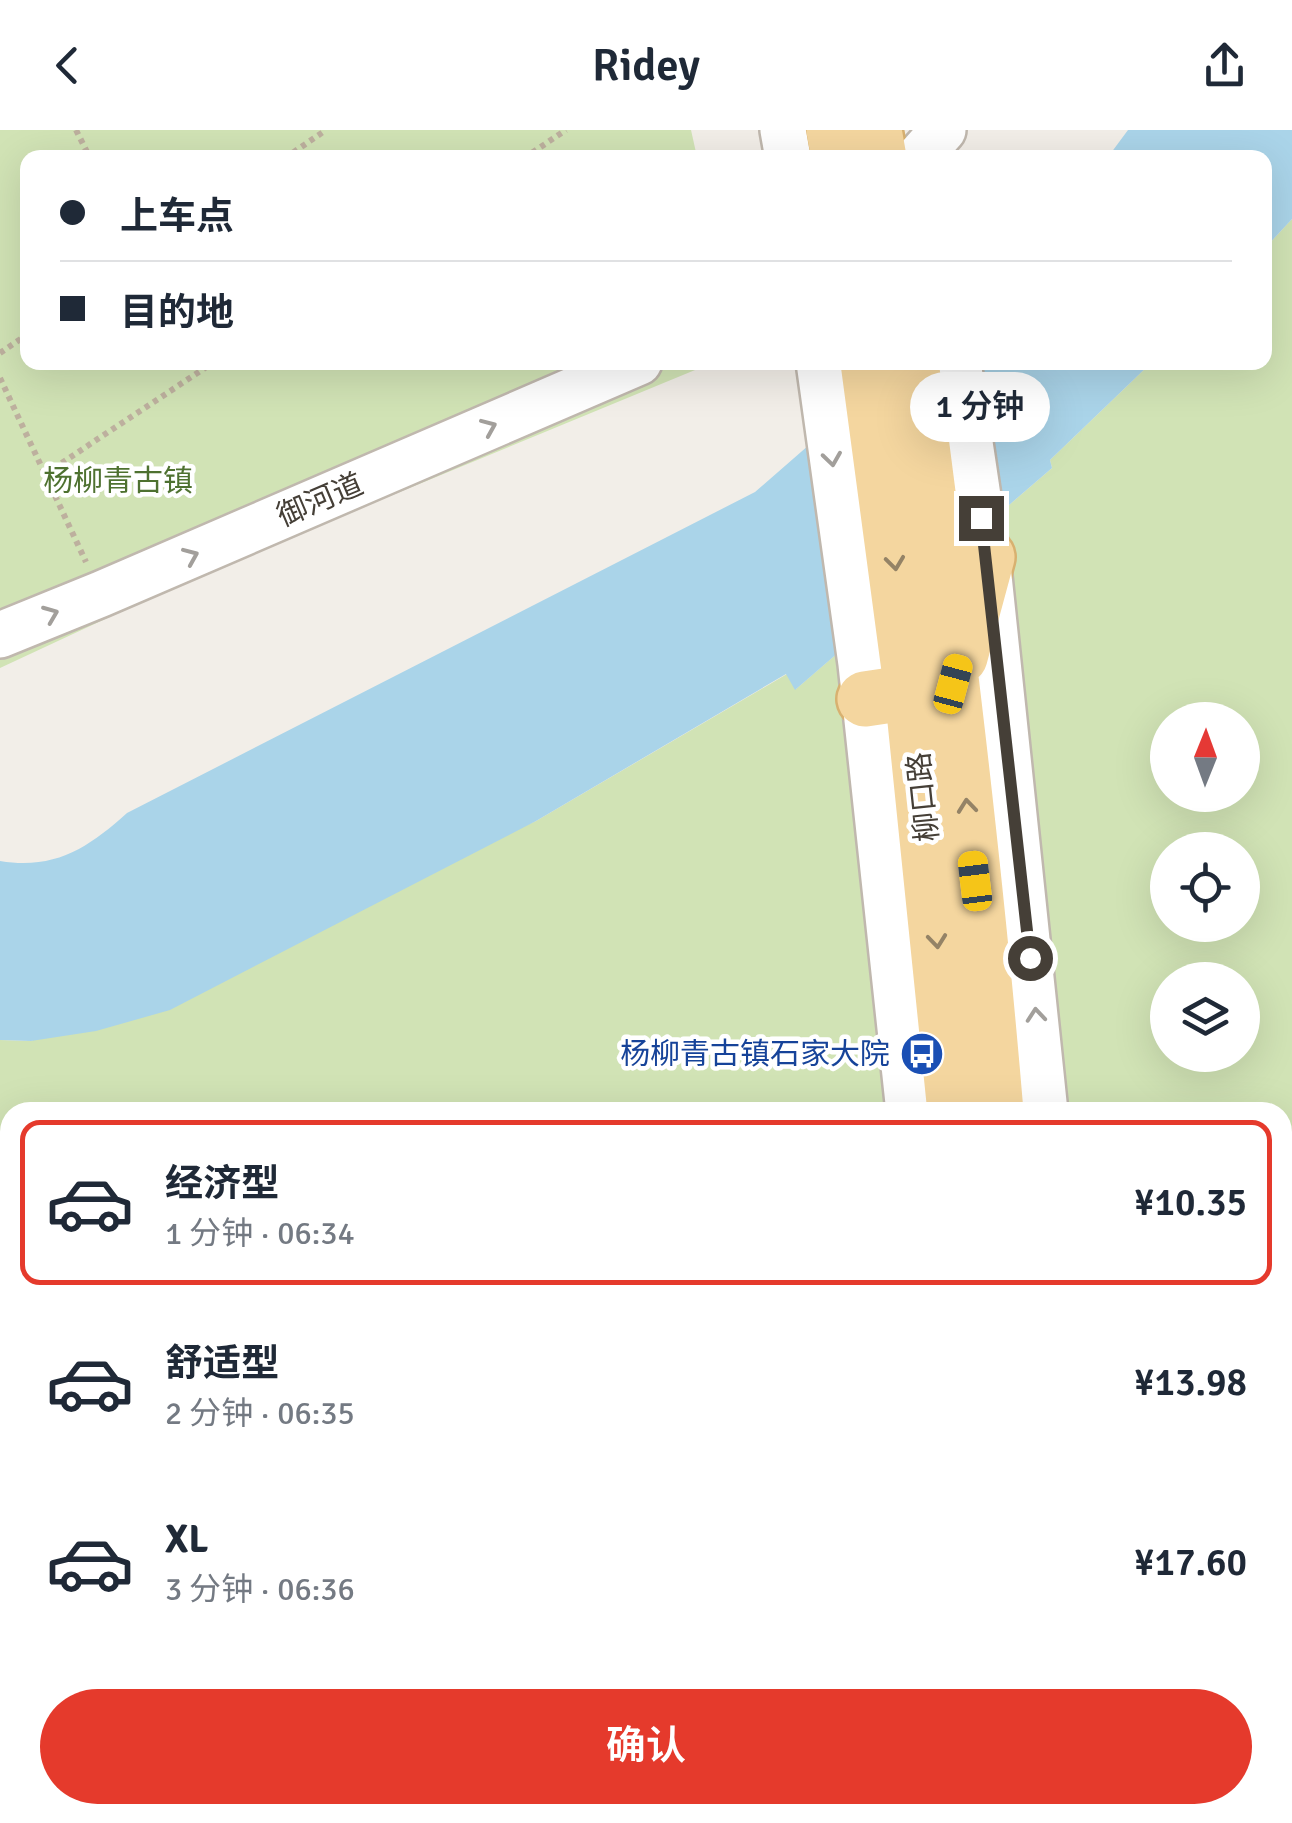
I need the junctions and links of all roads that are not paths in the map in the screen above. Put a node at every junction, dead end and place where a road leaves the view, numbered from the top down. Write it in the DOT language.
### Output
graph roads {
  1 [pos="874,130"];
  2 [pos="918,148"];
  3 [pos="619,370"];
  4 [pos="820,370"];
  5 [pos="869,370"];
  6 [pos="910,370"];
  7 [pos="959,370"];
  8 [pos="987,558"];
  9 [pos="0,634"];
  10 [pos="907,664"];
  11 [pos="909,1102"];
  12 [pos="954,1102"];
  13 [pos="995,1102"];
  14 [pos="1044,1102"];
  1 -- 2 [label="main road"];
  9 -- 3 [label="street, 御河道, one-way"];
  4 -- 10 [label="street, one-way"];
  5 -- 10 [label="main road, 柳口路, one-way"];
  6 -- 10 [label="main road, 柳口路"];
  7 -- 8 [label="street"];
  8 -- 10 [label="main road"];
  14 -- 8 [label="street, one-way"];
  10 -- 11 [label="street"];
  10 -- 12 [label="main road, 柳口路, one-way"];
  13 -- 10 [label="main road, 柳口路, one-way"];
}
